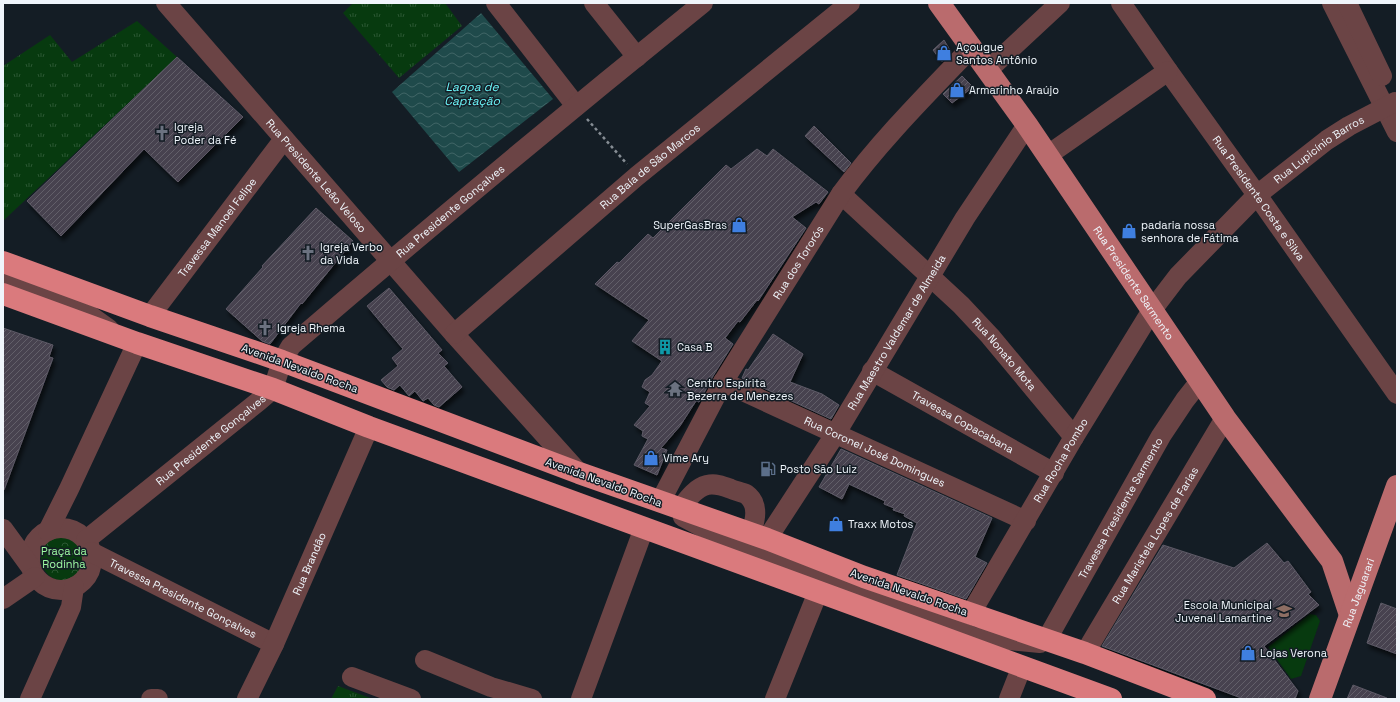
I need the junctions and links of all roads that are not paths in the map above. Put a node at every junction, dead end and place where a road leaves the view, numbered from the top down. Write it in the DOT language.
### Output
graph roads {
  1 [pos="166,3"];
  2 [pos="496,3"];
  3 [pos="594,3"];
  4 [pos="703,3"];
  5 [pos="850,3"];
  6 [pos="939,3"];
  7 [pos="1060,3"];
  8 [pos="1121,3"];
  9 [pos="1332,3"];
  10 [pos="1348,3"];
  11 [pos="972,47"];
  12 [pos="637,56"];
  13 [pos="988,70"];
  14 [pos="1168,71"];
  15 [pos="576,106"];
  16 [pos="1392,106"];
  17 [pos="1027,125"];
  18 [pos="1397,132"];
  19 [pos="284,139"];
  20 [pos="1048,155"];
  21 [pos="841,194"];
  22 [pos="1257,195"];
  23 [pos="390,260"];
  24 [pos="3,262"];
  25 [pos="930,275"];
  26 [pos="3,280"];
  27 [pos="3,294"];
  28 [pos="77,306"];
  29 [pos="1152,310"];
  30 [pos="141,312"];
  31 [pos="454,334"];
  32 [pos="128,339"];
  33 [pos="282,360"];
  34 [pos="872,371"];
  35 [pos="1200,381"];
  36 [pos="723,382"];
  37 [pos="273,388"];
  38 [pos="1397,394"];
  39 [pos="1225,418"];
  40 [pos="369,427"];
  41 [pos="836,433"];
  42 [pos="1074,437"];
  43 [pos="1054,472"];
  44 [pos="579,473"];
  45 [pos="1397,486"];
  46 [pos="655,501"];
  47 [pos="680,509"];
  48 [pos="1392,511"];
  49 [pos="1026,521"];
  50 [pos="639,526"];
  51 [pos="3,529"];
  52 [pos="48,531"];
  53 [pos="759,537"];
  54 [pos="730,542"];
  55 [pos="88,546"];
  56 [pos="1332,561"];
  57 [pos="33,571"];
  58 [pos="1366,573"];
  59 [pos="74,587"];
  60 [pos="818,592"];
  61 [pos="3,600"];
  62 [pos="971,613"];
  63 [pos="1350,615"];
  64 [pos="971,636"];
  65 [pos="1056,642"];
  66 [pos="274,644"];
  67 [pos="1085,652"];
  68 [pos="426,660"];
  69 [pos="1022,666"];
  70 [pos="352,677"];
  71 [pos="1053,678"];
  72 [pos="30,699"];
  73 [pos="151,699"];
  74 [pos="158,699"];
  75 [pos="247,699"];
  76 [pos="411,699"];
  77 [pos="532,699"];
  78 [pos="581,699"];
  79 [pos="775,699"];
  80 [pos="1009,699"];
  81 [pos="1111,699"];
  82 [pos="1206,699"];
  83 [pos="1320,699"];
  1 -- 19 [label="street, Rua Presidente Leão Veloso"];
  2 -- 15 [label="street"];
  3 -- 12 [label="street"];
  4 -- 12 [label="street, Rua Presidente Gonçalves"];
  5 -- 31 [label="street, Rua Baía de São Marcos"];
  6 -- 11 [label="main road, Rua Presidente Sarmento"];
  7 -- 13 [label="street"];
  8 -- 14 [label="street, Rua Presidente Costa e Silva"];
  9 -- 16 [label="street"];
  10 -- 16 [label="street"];
  11 -- 13 [label="main road, Rua Presidente Sarmento"];
  11 -- 21 [label="street, Rua dos Tororós"];
  12 -- 15 [label="street, Rua Presidente Gonçalves"];
  13 -- 17 [label="main road, Rua Presidente Sarmento"];
  14 -- 20 [label="street"];
  14 -- 22 [label="street, Rua Presidente Costa e Silva"];
  15 -- 23 [label="street, Rua Presidente Gonçalves"];
  16 -- 18 [label="street"];
  16 -- 22 [label="street, Rua Lupicínio Barros"];
  17 -- 20 [label="main road, Rua Presidente Sarmento"];
  17 -- 25 [label="street, Rua Maestro Valdemar de Almeida"];
  19 -- 23 [label="street, Rua Presidente Leão Veloso"];
  19 -- 30 [label="street, Travessa Manoel Felipe"];
  20 -- 29 [label="main road, Rua Presidente Sarmento"];
  21 -- 25 [label="street, Rua Nonato Mota"];
  21 -- 36 [label="street, Rua dos Tororós"];
  22 -- 29 [label="street, Rua Lupicínio Barros"];
  22 -- 38 [label="street, Rua Presidente Costa e Silva"];
  23 -- 31 [label="street, Rua Presidente Leão Veloso"];
  23 -- 33 [label="street, Rua Presidente Gonçalves"];
  24 -- 30 [label="highway, Avenida Nevaldo Rocha"];
  25 -- 34 [label="street, Rua Maestro Valdemar de Almeida"];
  25 -- 42 [label="street, Rua Nonato Mota"];
  26 -- 28 [label="street"];
  27 -- 32 [label="highway"];
  28 -- 30 [label="street"];
  28 -- 32 [label="street"];
  29 -- 35 [label="main road, Rua Presidente Sarmento"];
  29 -- 42 [label="street, Rua Rocha Pombo"];
  30 -- 33 [label="highway, Avenida Nevaldo Rocha"];
  31 -- 44 [label="street, Rua Presidente Leão Veloso"];
  32 -- 37 [label="highway"];
  32 -- 52 [label="street"];
  33 -- 37 [label="street, Rua Presidente Gonçalves"];
  33 -- 44 [label="highway, Avenida Nevaldo Rocha"];
  34 -- 41 [label="street, Rua Maestro Valdemar de Almeida"];
  34 -- 43 [label="street, Travessa Copacabana"];
  35 -- 39 [label="main road, Rua Presidente Sarmento"];
  35 -- 65 [label="street, Travessa Presidente Sarmento"];
  36 -- 41 [label="street, Rua Coronel José Domingues"];
  36 -- 46 [label="street, Rua dos Tororós"];
  37 -- 40 [label="highway"];
  37 -- 55 [label="street, Rua Presidente Gonçalves"];
  39 -- 56 [label="main road, Rua Presidente Sarmento"];
  39 -- 67 [label="street, Rua Maristela Lopes de Farias"];
  40 -- 50 [label="highway"];
  40 -- 66 [label="street, Rua Brandâo"];
  41 -- 49 [label="street, Rua Coronel José Domingues"];
  41 -- 53 [label="street, Rua Maestro Valdemar de Almeida"];
  42 -- 43 [label="street, Rua Rocha Pombo"];
  43 -- 49 [label="street, Rua Rocha Pombo"];
  44 -- 46 [label="highway, Avenida Nevaldo Rocha"];
  45 -- 48 [label="main road, Rua Jaguarari"];
  46 -- 47 [label="highway, Avenida Nevaldo Rocha"];
  46 -- 54 [label="street"];
  47 -- 53 [label="highway, Avenida Nevaldo Rocha"];
  47 -- 53 [label="street"];
  48 -- 58 [label="main road, Rua Jaguarari"];
  49 -- 62 [label="street, Rua Rocha Pombo"];
  50 -- 54 [label="street"];
  50 -- 60 [label="highway"];
  50 -- 78 [label="street"];
  51 -- 57 [label="street"];
  52 -- 55 [label="street"];
  52 -- 57 [label="street"];
  53 -- 62 [label="highway, Avenida Nevaldo Rocha"];
  54 -- 64 [label="street"];
  55 -- 59 [label="street"];
  55 -- 66 [label="street, Travessa Presidente Gonçalves"];
  56 -- 58 [label="main road"];
  56 -- 63 [label="main road, Rua Presidente Sarmento"];
  57 -- 59 [label="street"];
  57 -- 61 [label="street"];
  58 -- 63 [label="main road, Rua Jaguarari"];
  59 -- 72 [label="street"];
  60 -- 69 [label="highway"];
  60 -- 79 [label="street"];
  62 -- 65 [label="highway, Avenida Nevaldo Rocha"];
  63 -- 83 [label="main road, Rua Jaguarari"];
  64 -- 65 [label="street"];
  64 -- 71 [label="street"];
  65 -- 67 [label="highway, Avenida Nevaldo Rocha"];
  66 -- 75 [label="street, Rua Brandâo"];
  67 -- 82 [label="highway, Avenida Nevaldo Rocha"];
  68 -- 77 [label="street"];
  69 -- 71 [label="highway"];
  69 -- 80 [label="street"];
  70 -- 76 [label="street"];
  71 -- 81 [label="highway"];
  73 -- 74 [label="street"];
}
